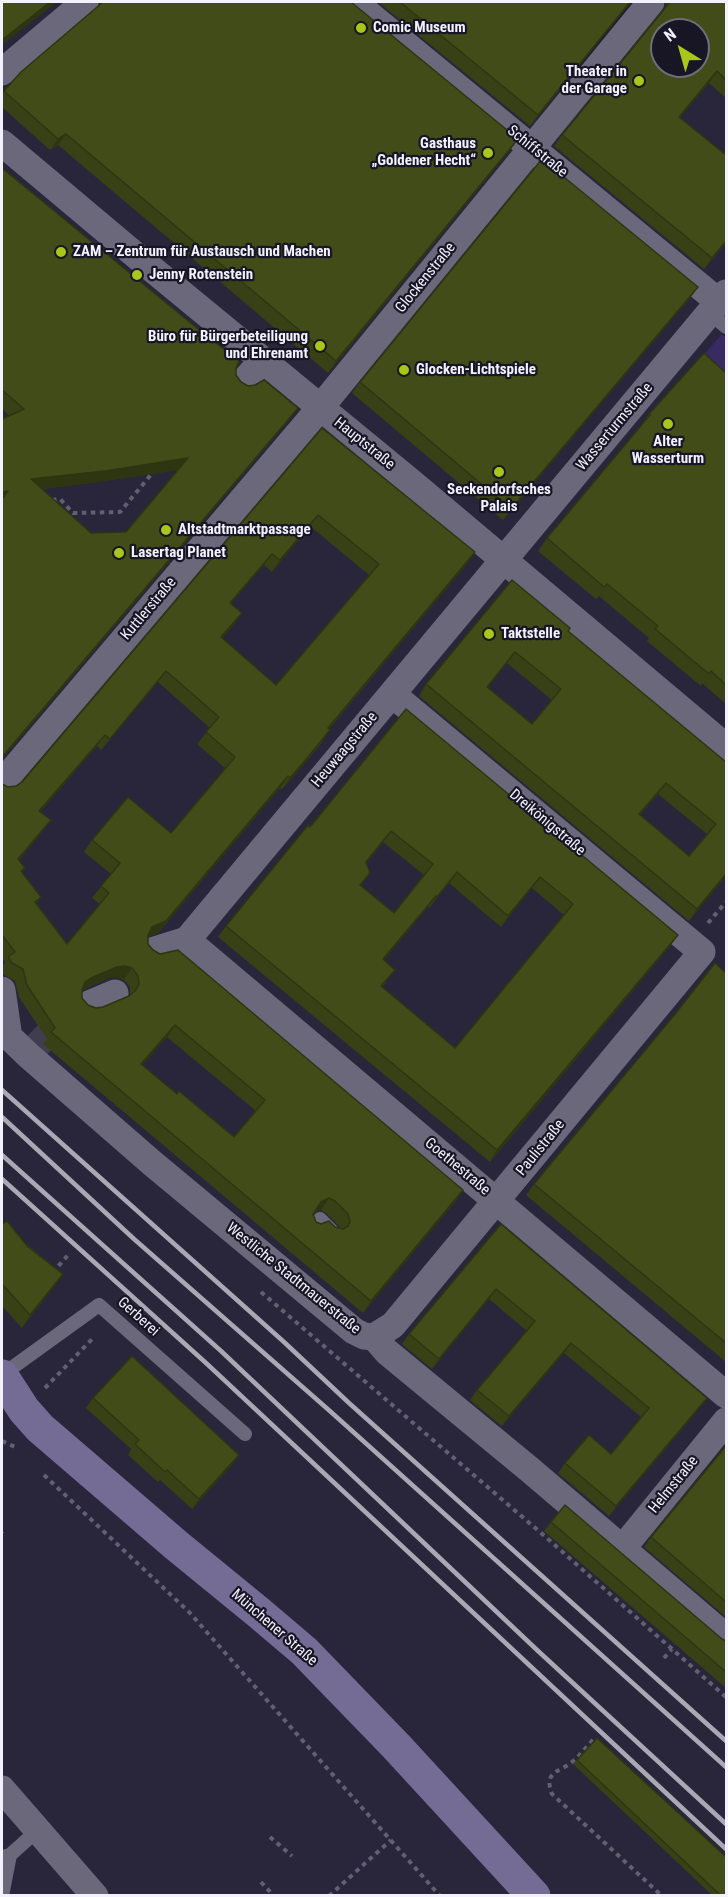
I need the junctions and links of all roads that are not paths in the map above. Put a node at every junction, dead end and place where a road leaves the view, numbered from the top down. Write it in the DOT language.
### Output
graph roads {
  1 [pos="86,2"];
  2 [pos="354,2"];
  3 [pos="651,2"];
  4 [pos="2,72"];
  5 [pos="2,142"];
  6 [pos="532,148"];
  7 [pos="721,309"];
  8 [pos="263,360"];
  9 [pos="243,382"];
  10 [pos="320,408"];
  11 [pos="504,560"];
  12 [pos="392,694"];
  13 [pos="726,747"];
  14 [pos="2,783"];
  15 [pos="187,940"];
  16 [pos="155,950"];
  17 [pos="702,952"];
  18 [pos="2,990"];
  19 [pos="115,993"];
  20 [pos="89,1004"];
  21 [pos="5,1034"];
  22 [pos="497,1201"];
  23 [pos="314,1227"];
  24 [pos="333,1232"];
  25 [pos="374,1337"];
  26 [pos="2,1375"];
  27 [pos="726,1395"];
  28 [pos="726,1421"];
  29 [pos="245,1434"];
  30 [pos="622,1549"];
  31 [pos="726,1637"];
  32 [pos="2,1789"];
  33 [pos="38,1830"];
  34 [pos="6,1856"];
  35 [pos="2,1896"];
  36 [pos="95,1896"];
  37 [pos="534,1896"];
  1 -- 4 [label="street"];
  2 -- 6 [label="street, Schiffstraße"];
  3 -- 6 [label="street, Glockenstraße"];
  5 -- 8 [label="street, Hauptstraße"];
  6 -- 7 [label="street, Schiffstraße"];
  6 -- 10 [label="street, Glockenstraße"];
  7 -- 11 [label="street, Wasserturmstraße"];
  8 -- 9 [label="street"];
  8 -- 10 [label="street, Hauptstraße"];
  10 -- 11 [label="street, Hauptstraße"];
  10 -- 14 [label="street, Kuttlerstraße"];
  11 -- 12 [label="street, Heuwaagstraße"];
  11 -- 13 [label="street, Hauptstraße"];
  12 -- 15 [label="street, Heuwaagstraße"];
  12 -- 17 [label="street, Dreikönigstraße"];
  15 -- 16 [label="street"];
  15 -- 22 [label="street, Goethestraße"];
  17 -- 22 [label="street, Paulistraße"];
  18 -- 21 [label="street"];
  19 -- 20 [label="street"];
  21 -- 25 [label="street, Westliche Stadtmauerstraße"];
  22 -- 25 [label="street, Paulistraße"];
  22 -- 27 [label="street, Goethestraße"];
  23 -- 24 [label="lane"];
  25 -- 30 [label="street, Westliche Stadtmauerstraße"];
  26 -- 29 [label="lane, Gerberei"];
  26 -- 37 [label="main road, Münchener Straße"];
  28 -- 30 [label="street, Helmstraße"];
  30 -- 31 [label="street, Westliche Stadtmauerstraße"];
  32 -- 33 [label="street"];
  33 -- 34 [label="lane"];
  33 -- 36 [label="street"];
  34 -- 35 [label="lane"];
}
